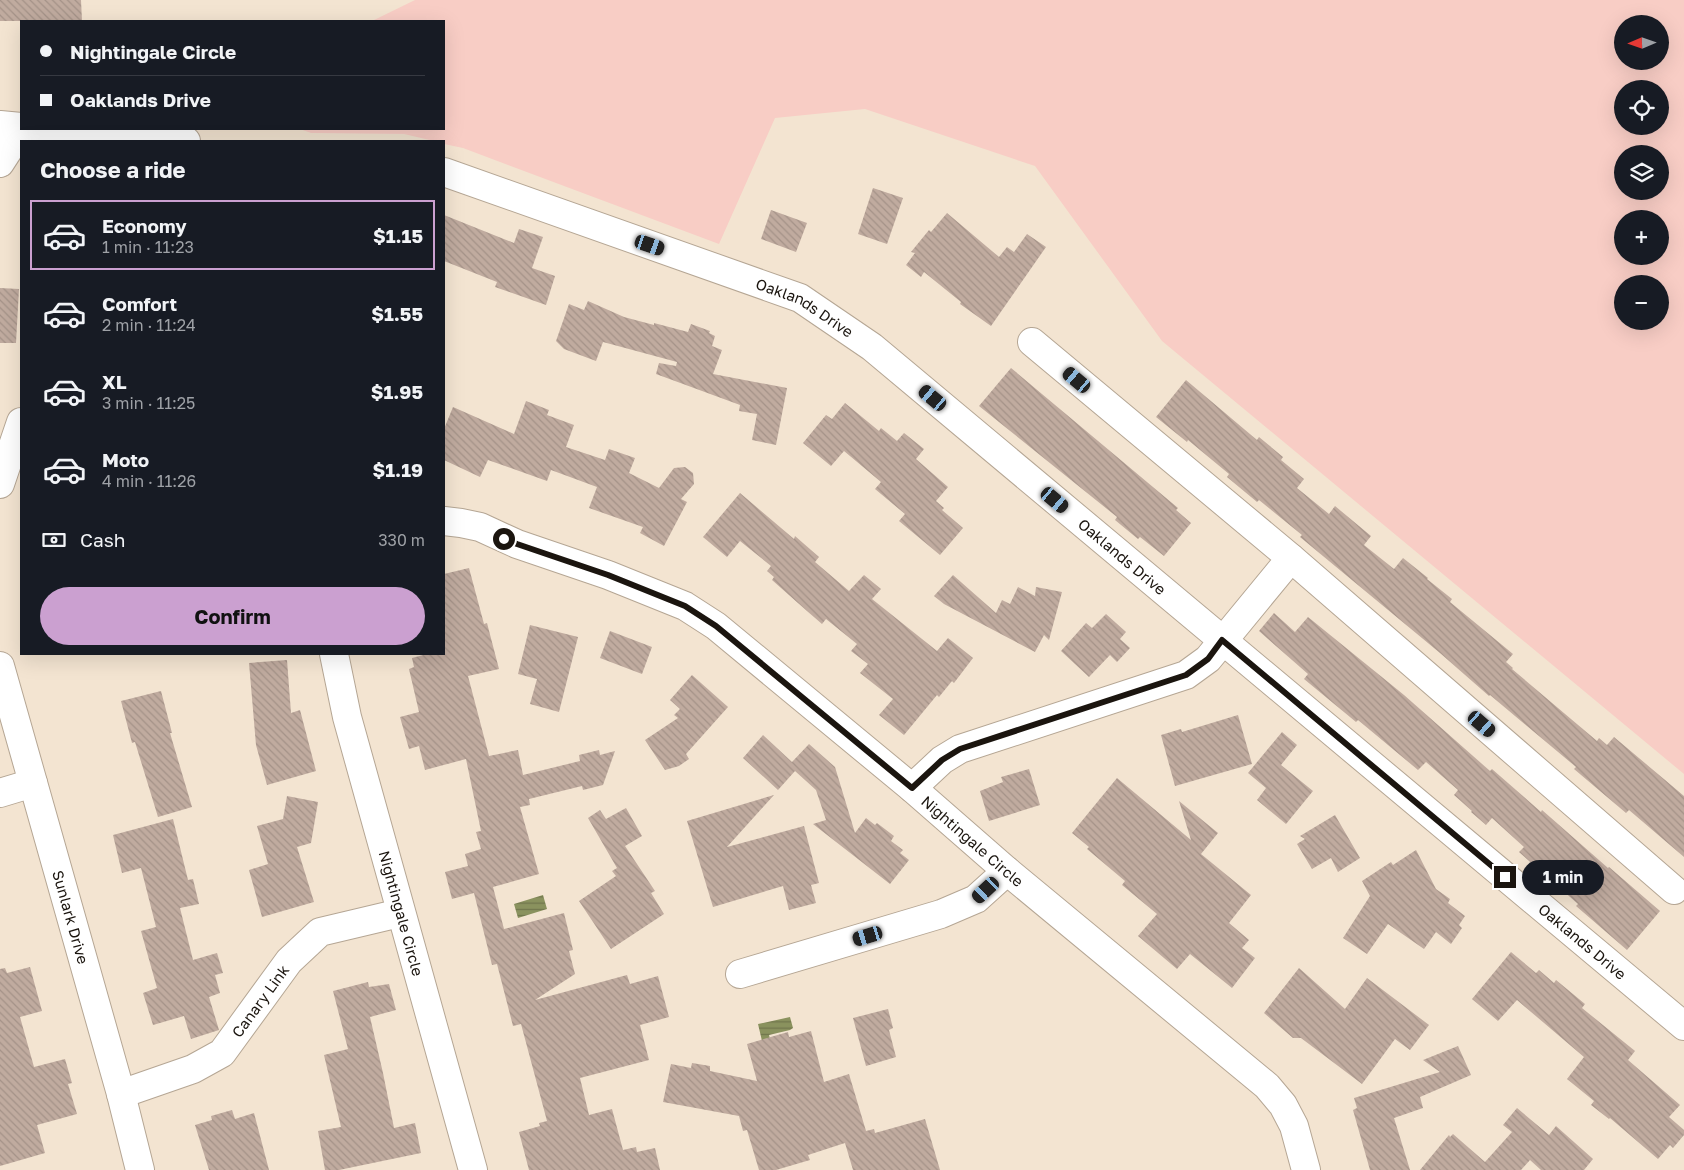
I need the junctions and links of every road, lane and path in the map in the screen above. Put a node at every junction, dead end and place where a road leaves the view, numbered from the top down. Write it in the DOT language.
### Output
graph roads {
  1 [pos="0,125"];
  2 [pos="20,128"];
  3 [pos="21,130"];
  4 [pos="50,130"];
  5 [pos="174,140"];
  6 [pos="0,163"];
  7 [pos="445,172"];
  8 [pos="1032,342"];
  9 [pos="20,425"];
  10 [pos="0,484"];
  11 [pos="445,521"];
  12 [pos="1291,558"];
  13 [pos="1222,640"];
  14 [pos="334,655"];
  15 [pos="0,666"];
  16 [pos="33,783"];
  17 [pos="912,788"];
  18 [pos="0,793"];
  19 [pos="1007,871"];
  20 [pos="1674,890"];
  21 [pos="400,913"];
  22 [pos="740,974"];
  23 [pos="1684,1026"];
  24 [pos="121,1094"];
  25 [pos="140,1170"];
  26 [pos="473,1170"];
  27 [pos="1306,1170"];
  1 -- 2 [label="street"];
  3 -- 6 [label="street"];
  4 -- 5 [label="street"];
  7 -- 13 [label="street, Oaklands Drive"];
  8 -- 12 [label="street"];
  9 -- 10 [label="street"];
  11 -- 17 [label="street, Nightingale Circle"];
  12 -- 13 [label="street"];
  12 -- 20 [label="street"];
  13 -- 17 [label="street"];
  13 -- 23 [label="street, Oaklands Drive"];
  14 -- 21 [label="street, Nightingale Circle"];
  15 -- 16 [label="street, Sunlark Drive"];
  16 -- 18 [label="street"];
  16 -- 24 [label="street, Sunlark Drive"];
  17 -- 19 [label="street, Nightingale Circle"];
  19 -- 22 [label="street"];
  19 -- 27 [label="street, Nightingale Circle"];
  21 -- 24 [label="street, Canary Link"];
  21 -- 26 [label="street, Nightingale Circle"];
  24 -- 25 [label="street, Sunlark Drive"];
}
